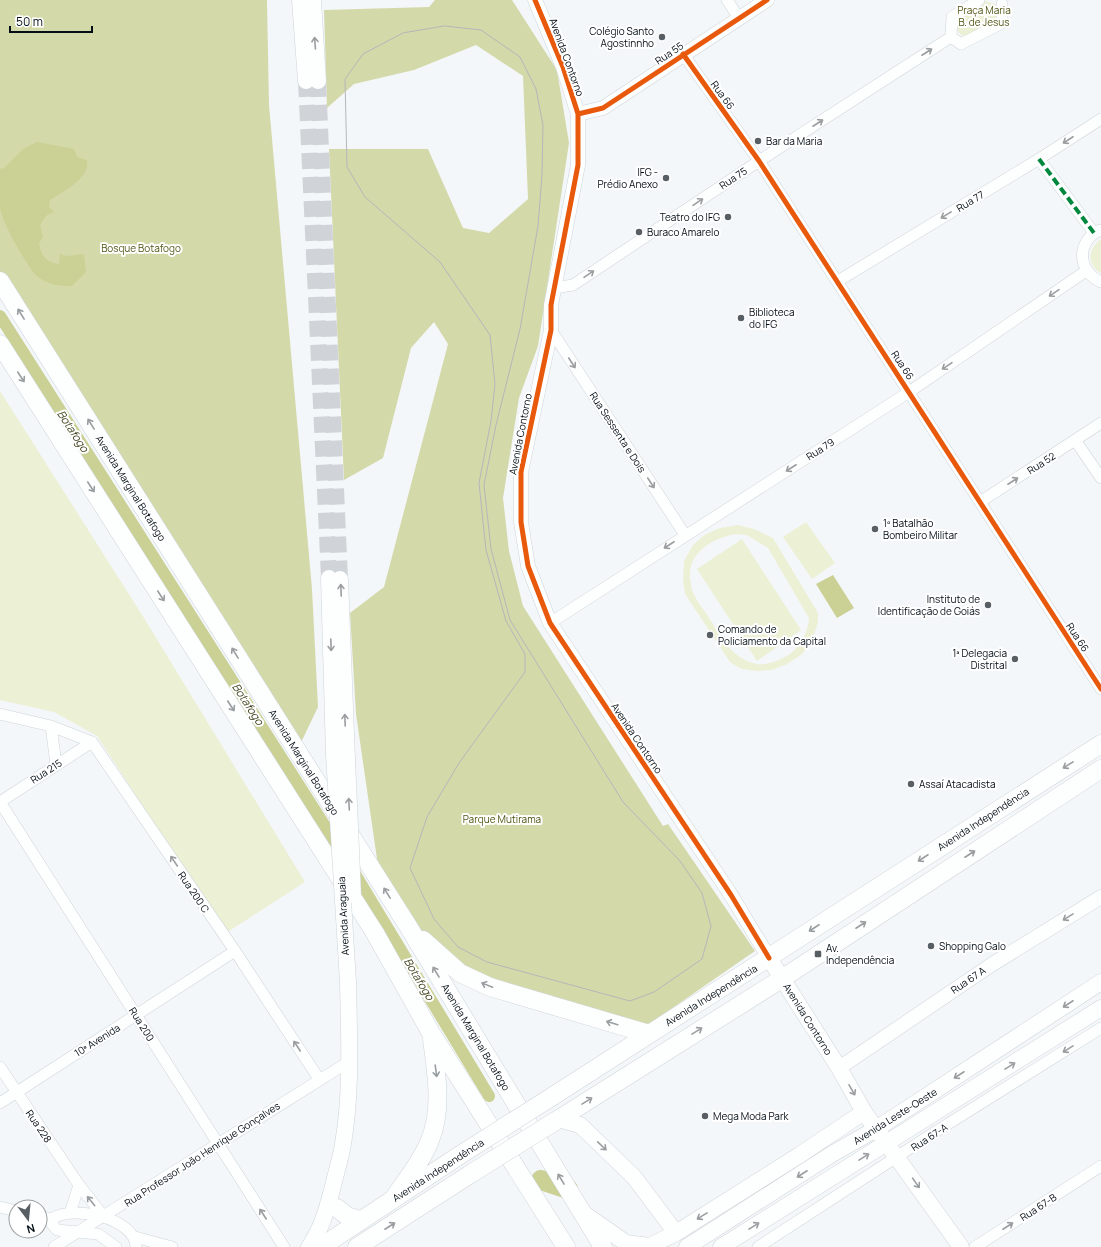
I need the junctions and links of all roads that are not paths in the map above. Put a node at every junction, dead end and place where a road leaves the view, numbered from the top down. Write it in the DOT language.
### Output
graph roads {
  1 [pos="300,0"];
  2 [pos="313,0"];
  3 [pos="535,0"];
  4 [pos="727,0"];
  5 [pos="767,0"];
  6 [pos="979,0"];
  7 [pos="1002,1"];
  8 [pos="739,18"];
  9 [pos="951,37"];
  10 [pos="684,54"];
  11 [pos="578,114"];
  12 [pos="1101,119"];
  13 [pos="1039,159"];
  14 [pos="759,161"];
  15 [pos="1098,231"];
  16 [pos="1086,271"];
  17 [pos="0,281"];
  18 [pos="838,281"];
  19 [pos="1101,282"];
  20 [pos="554,288"];
  21 [pos="551,330"];
  22 [pos="0,344"];
  23 [pos="909,392"];
  24 [pos="1101,423"];
  25 [pos="1076,440"];
  26 [pos="1101,478"];
  27 [pos="980,502"];
  28 [pos="686,535"];
  29 [pos="334,578"];
  30 [pos="550,623"];
  31 [pos="1101,689"];
  32 [pos="0,714"];
  33 [pos="51,726"];
  34 [pos="92,742"];
  35 [pos="1101,744"];
  36 [pos="56,764"];
  37 [pos="1101,769"];
  38 [pos="0,802"];
  39 [pos="1101,897"];
  40 [pos="408,926"];
  41 [pos="235,951"];
  42 [pos="769,958"];
  43 [pos="783,978"];
  44 [pos="352,982"];
  45 [pos="1101,982"];
  46 [pos="1101,1008"];
  47 [pos="137,1015"];
  48 [pos="1101,1028"];
  49 [pos="431,1032"];
  50 [pos="649,1034"];
  51 [pos="350,1061"];
  52 [pos="0,1067"];
  53 [pos="839,1068"];
  54 [pos="318,1079"];
  55 [pos="16,1092"];
  56 [pos="0,1103"];
  57 [pos="864,1112"];
  58 [pos="923,1120"];
  59 [pos="556,1121"];
  60 [pos="876,1129"];
  61 [pos="932,1134"];
  62 [pos="886,1143"];
  63 [pos="218,1145"];
  64 [pos="832,1154"];
  65 [pos="798,1156"];
  66 [pos="898,1156"];
  67 [pos="1101,1166"];
  68 [pos="79,1185"];
  69 [pos="394,1198"];
  70 [pos="337,1208"];
  71 [pos="582,1212"];
  72 [pos="70,1213"];
  73 [pos="104,1217"];
  74 [pos="48,1218"];
  75 [pos="52,1219"];
  76 [pos="360,1220"];
  77 [pos="79,1232"];
  78 [pos="676,1233"];
  79 [pos="135,1242"];
  80 [pos="54,1247"];
  81 [pos="116,1247"];
  82 [pos="172,1247"];
  83 [pos="284,1247"];
  84 [pos="309,1247"];
  85 [pos="320,1247"];
  86 [pos="357,1247"];
  87 [pos="566,1247"];
  88 [pos="603,1247"];
  89 [pos="687,1247"];
  90 [pos="721,1247"];
  91 [pos="758,1247"];
  92 [pos="961,1247"];
  93 [pos="975,1247"];
  1 -- 2 [label="main road, one-way"];
  3 -- 11 [label="street, Avenida Contorno"];
  4 -- 8 [label="street"];
  5 -- 8 [label="street, Rua 55"];
  6 -- 9 [label="street"];
  7 -- 9 [label="street"];
  8 -- 10 [label="street, Rua 55"];
  14 -- 9 [label="street, Rua 75, one-way"];
  10 -- 11 [label="street, Rua 55"];
  10 -- 14 [label="street, Rua 66"];
  11 -- 20 [label="street, Avenida Contorno"];
  12 -- 13 [label="street, Rua 77, one-way"];
  13 -- 15 [label="street"];
  13 -- 18 [label="street, Rua 77, one-way"];
  14 -- 18 [label="street, Rua 66"];
  20 -- 14 [label="street, Rua 75, one-way"];
  15 -- 16 [label="street"];
  16 -- 19 [label="street"];
  16 -- 23 [label="street, Rua 79, one-way"];
  40 -- 17 [label="main road, Avenida Marginal Botafogo, one-way"];
  18 -- 23 [label="street, Rua 66"];
  20 -- 21 [label="street, Avenida Contorno"];
  21 -- 28 [label="street, Rua Sessenta e Dois, one-way"];
  21 -- 30 [label="street, Avenida Contorno"];
  22 -- 49 [label="main road, one-way"];
  23 -- 27 [label="street, Rua 66"];
  23 -- 28 [label="street, Rua 79, one-way"];
  24 -- 25 [label="street, Rua 52"];
  25 -- 26 [label="street"];
  27 -- 25 [label="street, Rua 52, one-way"];
  27 -- 31 [label="street, Rua 66"];
  28 -- 30 [label="street, Rua 79, one-way"];
  29 -- 44 [label="main road, Avenida Araguaia, bridge"];
  30 -- 42 [label="street, Avenida Contorno"];
  32 -- 33 [label="street"];
  33 -- 34 [label="street"];
  33 -- 36 [label="street"];
  34 -- 36 [label="street, Rua 215"];
  41 -- 34 [label="street, Rua 200 C, one-way"];
  35 -- 42 [label="main road, Avenida Independência, one-way"];
  36 -- 38 [label="street, Rua 215"];
  43 -- 37 [label="main road, Avenida Independência, one-way"];
  38 -- 47 [label="street, Rua 200"];
  39 -- 53 [label="street, Rua 67 A, one-way"];
  50 -- 40 [label="main road, one-way"];
  71 -- 40 [label="main road, Avenida Marginal Botafogo, one-way"];
  41 -- 47 [label="street, 10ª Avenida"];
  54 -- 41 [label="street, Rua 200 C, one-way"];
  42 -- 43 [label="main road, Avenida Contorno"];
  42 -- 50 [label="main road, Avenida Independência"];
  43 -- 53 [label="main road, Avenida Contorno"];
  59 -- 43 [label="main road, Avenida Independência, one-way"];
  44 -- 51 [label="main road, Avenida Araguaia"];
  44 -- 70 [label="main road, Avenida Araguaia"];
  45 -- 60 [label="main road, Avenida Leste-Oeste, one-way"];
  58 -- 46 [label="main road, Avenida Leste-Oeste, one-way"];
  47 -- 55 [label="street, 10ª Avenida"];
  47 -- 63 [label="street, Rua 200"];
  48 -- 61 [label="street, Rua 67-A, one-way"];
  49 -- 69 [label="main road, one-way"];
  49 -- 87 [label="main road"];
  50 -- 69 [label="main road, Avenida Independência, bridge"];
  51 -- 54 [label="street, Rua Professor João Henrique Gonçalves"];
  51 -- 84 [label="main road, Avenida Araguaia"];
  52 -- 55 [label="street, Rua 228"];
  53 -- 57 [label="main road, Avenida Contorno, one-way"];
  54 -- 63 [label="street, Rua Professor João Henrique Gonçalves"];
  55 -- 56 [label="street, 10ª Avenida"];
  55 -- 68 [label="street, Rua 228"];
  57 -- 60 [label="main road, Avenida Contorno"];
  57 -- 65 [label="main road"];
  58 -- 61 [label="street"];
  58 -- 62 [label="main road, Avenida Leste-Oeste"];
  59 -- 78 [label="main road, one-way"];
  86 -- 59 [label="main road, Avenida Independência, one-way, bridge"];
  60 -- 62 [label="main road, Avenida Contorno"];
  60 -- 64 [label="main road, Avenida Leste-Oeste"];
  61 -- 66 [label="street, Rua 67-A"];
  62 -- 66 [label="main road, Avenida Contorno"];
  90 -- 62 [label="main road, Avenida Leste-Oeste, one-way"];
  63 -- 73 [label="street, Rua Professor João Henrique Gonçalves"];
  83 -- 63 [label="street, Rua 200, one-way"];
  64 -- 65 [label="main road"];
  64 -- 89 [label="main road, Avenida Leste-Oeste, one-way"];
  65 -- 78 [label="main road, one-way"];
  66 -- 91 [label="street, Rua 67-A"];
  66 -- 92 [label="main road, Avenida Contorno, one-way"];
  93 -- 67 [label="street, Rua 67-B, one-way"];
  68 -- 72 [label="street"];
  73 -- 68 [label="street, Rua 228, one-way"];
  69 -- 76 [label="main road, Avenida Independência"];
  70 -- 76 [label="main road"];
  70 -- 85 [label="main road, Avenida Araguaia"];
  71 -- 78 [label="main road"];
  71 -- 88 [label="main road, Avenida Marginal Botafogo"];
  72 -- 73 [label="street"];
  72 -- 75 [label="street"];
  73 -- 77 [label="street, Rua Professor João Henrique Gonçalves"];
  73 -- 79 [label="street"];
  74 -- 75 [label="street"];
  75 -- 77 [label="street"];
  76 -- 85 [label="main road, Avenida Independência"];
  77 -- 80 [label="street, Rua Professor João Henrique Gonçalves"];
  77 -- 81 [label="street"];
  79 -- 82 [label="street"];
}
